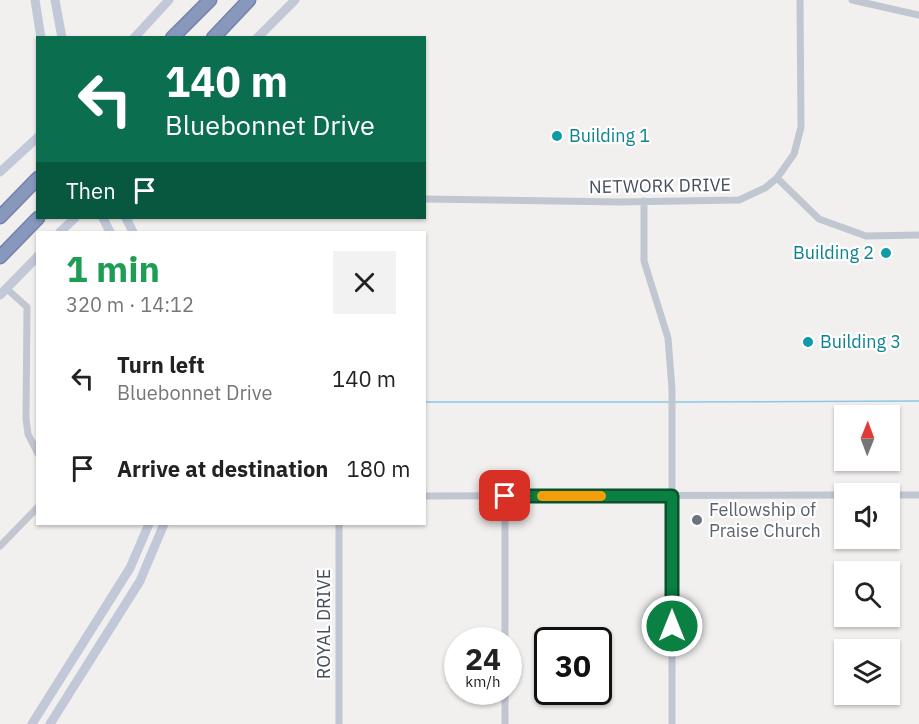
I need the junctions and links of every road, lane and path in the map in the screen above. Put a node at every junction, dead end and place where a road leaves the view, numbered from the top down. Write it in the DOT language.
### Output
graph roads {
  1 [pos="36,0"];
  2 [pos="55,0"];
  3 [pos="170,0"];
  4 [pos="210,0"];
  5 [pos="249,0"];
  6 [pos="295,0"];
  7 [pos="800,0"];
  8 [pos="852,0"];
  9 [pos="919,15"];
  10 [pos="40,36"];
  11 [pos="62,36"];
  12 [pos="136,36"];
  13 [pos="174,36"];
  14 [pos="215,36"];
  15 [pos="259,36"];
  16 [pos="36,139"];
  17 [pos="0,172"];
  18 [pos="777,178"];
  19 [pos="36,180"];
  20 [pos="426,199"];
  21 [pos="644,201"];
  22 [pos="0,217"];
  23 [pos="37,219"];
  24 [pos="74,219"];
  25 [pos="61,231"];
  26 [pos="919,235"];
  27 [pos="0,257"];
  28 [pos="36,258"];
  29 [pos="3,292"];
  30 [pos="36,450"];
  31 [pos="834,495"];
  32 [pos="900,495"];
  33 [pos="919,495"];
  34 [pos="426,496"];
  35 [pos="505,496"];
  36 [pos="672,496"];
  37 [pos="36,509"];
  38 [pos="149,525"];
  39 [pos="164,525"];
  40 [pos="339,525"];
  41 [pos="0,546"];
  42 [pos="140,547"];
  43 [pos="153,553"];
  44 [pos="105,608"];
  45 [pos="119,615"];
  46 [pos="505,627"];
  47 [pos="505,705"];
  48 [pos="32,724"];
  49 [pos="50,724"];
  50 [pos="339,724"];
  51 [pos="505,724"];
  52 [pos="672,724"];
  1 -- 10 [label="main road"];
  2 -- 11 [label="main road"];
  3 -- 12 [label="main road"];
  4 -- 13 [label="highway"];
  5 -- 14 [label="highway"];
  6 -- 15 [label="main road"];
  7 -- 18 [label="street, NETWORK DRIVE"];
  8 -- 9 [label="street"];
  16 -- 17 [label="main road"];
  18 -- 21 [label="street, NETWORK DRIVE"];
  18 -- 26 [label="street"];
  19 -- 22 [label="highway"];
  20 -- 21 [label="street, NETWORK DRIVE"];
  21 -- 36 [label="street"];
  23 -- 27 [label="highway"];
  24 -- 25 [label="main road"];
  28 -- 29 [label="main road"];
  29 -- 30 [label="street"];
  31 -- 36 [label="street"];
  32 -- 33 [label="street"];
  34 -- 35 [label="street"];
  35 -- 36 [label="street"];
  35 -- 46 [label="street"];
  36 -- 52 [label="street"];
  37 -- 41 [label="street"];
  38 -- 42 [label="main road"];
  39 -- 43 [label="main road"];
  40 -- 50 [label="street, ROYAL DRIVE"];
  42 -- 43 [label="main road"];
  42 -- 44 [label="main road"];
  43 -- 45 [label="main road"];
  44 -- 45 [label="main road"];
  44 -- 48 [label="main road"];
  45 -- 49 [label="main road"];
  47 -- 51 [label="street"];
}
